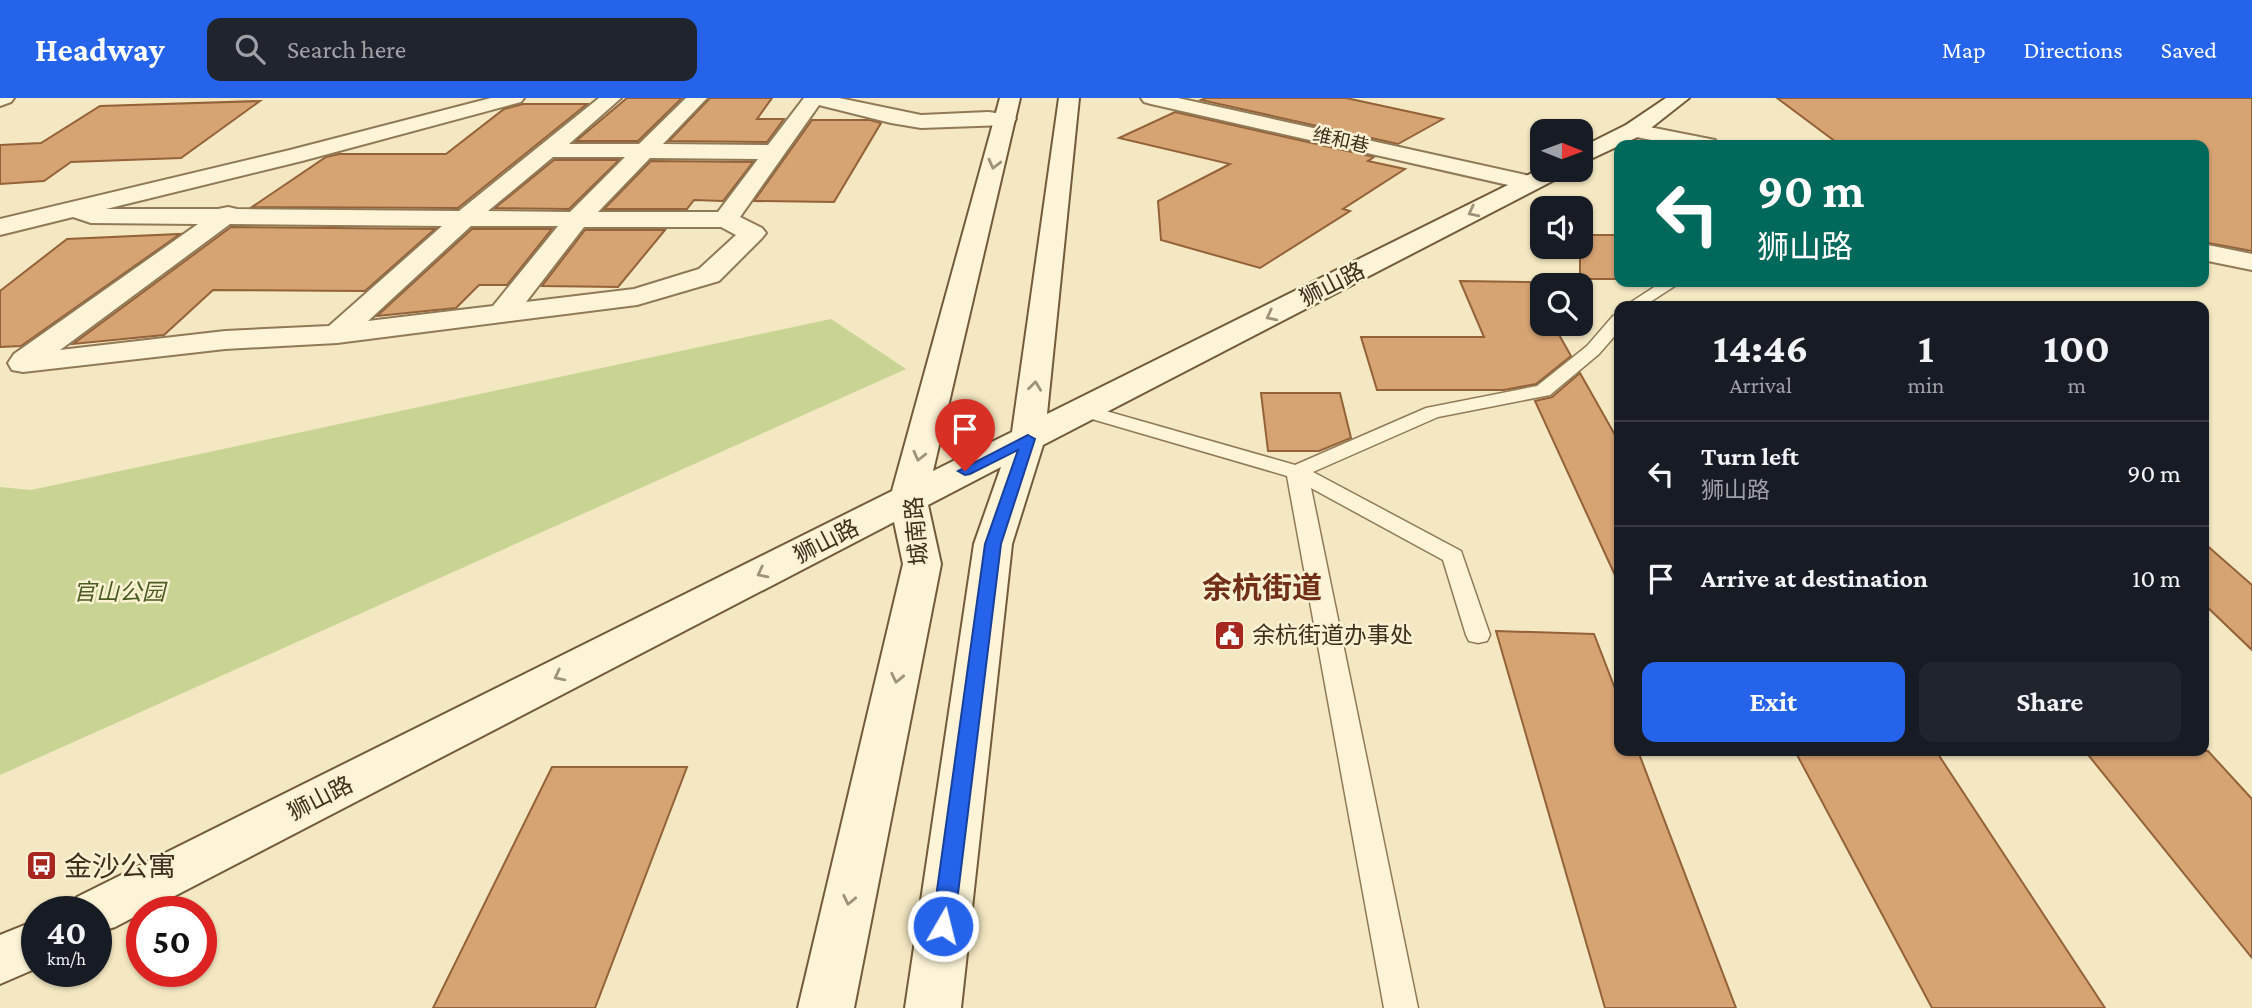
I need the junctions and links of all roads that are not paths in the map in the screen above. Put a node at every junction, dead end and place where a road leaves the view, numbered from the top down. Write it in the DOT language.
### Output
graph roads {
  1 [pos="514,98"];
  2 [pos="611,98"];
  3 [pos="697,98"];
  4 [pos="814,98"];
  5 [pos="1069,98"];
  6 [pos="1151,98"];
  7 [pos="1679,98"];
  8 [pos="1008,108"];
  9 [pos="1634,130"];
  10 [pos="1683,140"];
  11 [pos="548,150"];
  12 [pos="645,150"];
  13 [pos="1593,150"];
  14 [pos="774,152"];
  15 [pos="294,156"];
  16 [pos="1530,173"];
  17 [pos="1531,182"];
  18 [pos="75,208"];
  19 [pos="224,217"];
  20 [pos="465,219"];
  21 [pos="577,219"];
  22 [pos="725,220"];
  23 [pos="0,227"];
  24 [pos="2209,253"];
  25 [pos="2252,262"];
  26 [pos="1665,287"];
  27 [pos="1641,301"];
  28 [pos="502,314"];
  29 [pos="1614,326"];
  30 [pos="337,334"];
  31 [pos="12,363"];
  32 [pos="1085,411"];
  33 [pos="1028,439"];
  34 [pos="1297,472"];
  35 [pos="908,499"];
  36 [pos="1478,635"];
  37 [pos="112,904"];
  38 [pos="21,950"];
  39 [pos="0,961"];
  40 [pos="826,1008"];
  41 [pos="933,1008"];
  42 [pos="1401,1008"];
  1 -- 15 [label="street"];
  2 -- 11 [label="street"];
  3 -- 12 [label="street"];
  4 -- 8 [label="street"];
  4 -- 14 [label="street"];
  33 -- 5 [label="street, one-way"];
  6 -- 16 [label="street, 维和巷"];
  7 -- 9 [label="street"];
  8 -- 35 [label="street, 城南路, one-way"];
  9 -- 10 [label="street"];
  9 -- 13 [label="street"];
  11 -- 12 [label="street"];
  11 -- 20 [label="street"];
  12 -- 14 [label="street"];
  12 -- 21 [label="street"];
  14 -- 22 [label="street"];
  15 -- 18 [label="street"];
  15 -- 19 [label="street"];
  17 -- 32 [label="street, 狮山路, one-way"];
  18 -- 19 [label="street"];
  18 -- 23 [label="street"];
  19 -- 20 [label="street"];
  19 -- 31 [label="street"];
  20 -- 21 [label="street"];
  20 -- 30 [label="street"];
  21 -- 22 [label="street"];
  21 -- 28 [label="street"];
  22 -- 28 [label="street"];
  24 -- 25 [label="street"];
  26 -- 27 [label="lane"];
  28 -- 30 [label="street"];
  29 -- 34 [label="lane"];
  30 -- 31 [label="street"];
  32 -- 33 [label="street, 狮山路"];
  32 -- 34 [label="lane"];
  33 -- 35 [label="street, 狮山路"];
  33 -- 41 [label="street"];
  34 -- 36 [label="lane"];
  34 -- 42 [label="lane"];
  35 -- 37 [label="street, 狮山路, one-way"];
  35 -- 40 [label="street, 城南路, one-way"];
  38 -- 39 [label="street"];
}
